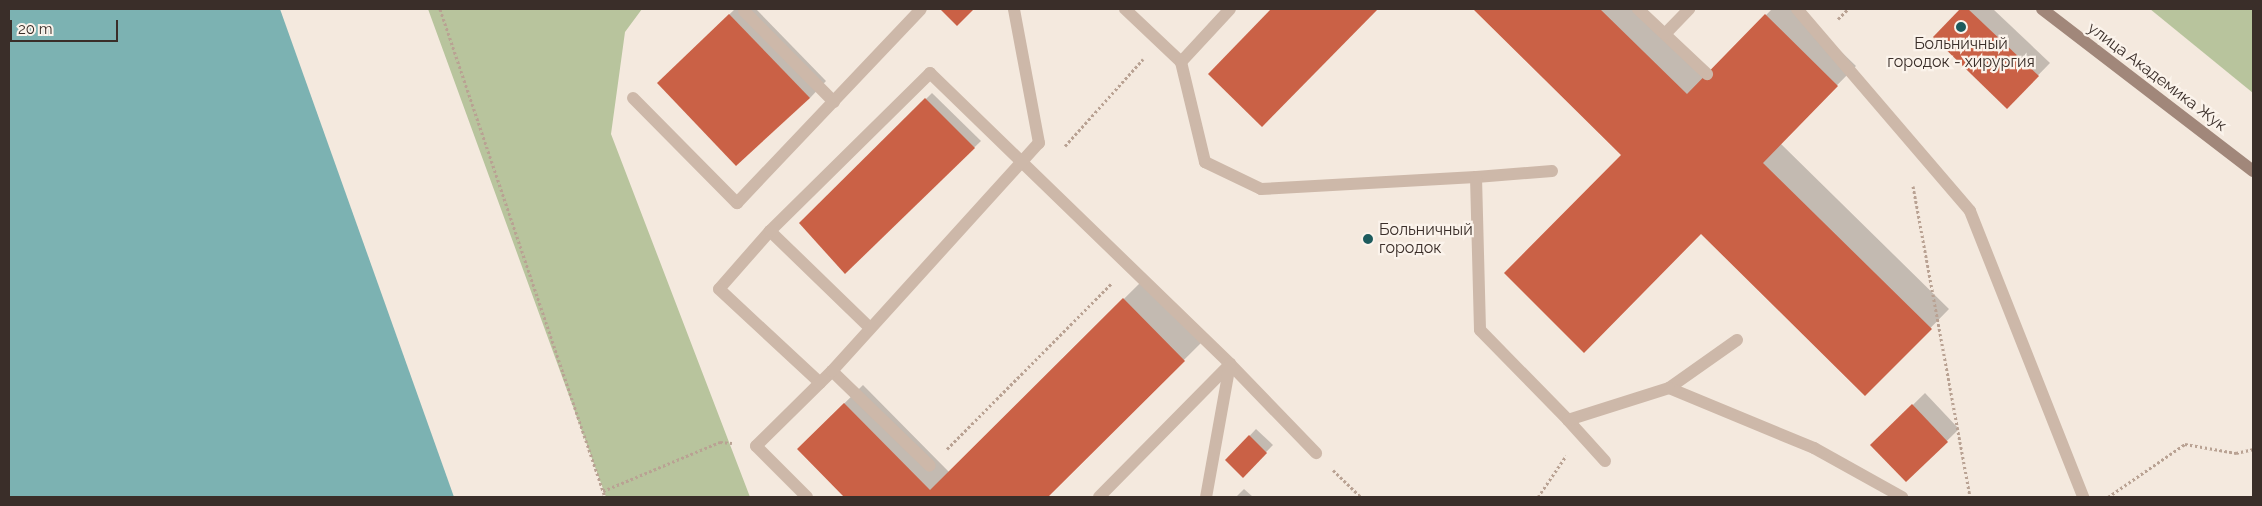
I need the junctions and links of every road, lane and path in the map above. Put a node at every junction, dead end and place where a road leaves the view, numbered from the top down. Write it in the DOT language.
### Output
graph roads {
  1 [pos="440,9"];
  2 [pos="921,9"];
  3 [pos="1014,9"];
  4 [pos="1125,9"];
  5 [pos="1230,9"];
  6 [pos="1638,9"];
  7 [pos="1690,9"];
  8 [pos="1797,9"];
  9 [pos="2042,9"];
  10 [pos="744,11"];
  11 [pos="1665,34"];
  12 [pos="1159,41"];
  13 [pos="1180,62"];
  14 [pos="1707,74"];
  15 [pos="633,98"];
  16 [pos="834,102"];
  17 [pos="1021,163"];
  18 [pos="1552,171"];
  19 [pos="2253,171"];
  20 [pos="1476,177"];
  21 [pos="1036,178"];
  22 [pos="1913,183"];
  23 [pos="770,231"];
  24 [pos="1129,267"];
  25 [pos="869,328"];
  26 [pos="1737,340"];
  27 [pos="1230,364"];
  28 [pos="832,371"];
  29 [pos="820,383"];
  30 [pos="1669,388"];
  31 [pos="1568,420"];
  32 [pos="1581,434"];
  33 [pos="756,446"];
  34 [pos="2253,449"];
  35 [pos="1316,453"];
  36 [pos="1605,461"];
  37 [pos="930,466"];
  38 [pos="603,491"];
  39 [pos="606,497"];
  40 [pos="807,497"];
  41 [pos="1100,497"];
  42 [pos="1206,497"];
  43 [pos="1361,497"];
  44 [pos="1538,497"];
  45 [pos="1902,497"];
  46 [pos="1970,497"];
  47 [pos="2083,497"];
  48 [pos="2108,497"];
  1 -- 38 [label="path"];
  2 -- 16 [label="lane"];
  3 -- 17 [label="lane"];
  4 -- 12 [label="lane"];
  5 -- 13 [label="lane"];
  6 -- 11 [label="lane"];
  7 -- 11 [label="lane"];
  8 -- 47 [label="lane"];
  9 -- 19 [label="main road, улица Академика Жук"];
  10 -- 16 [label="lane"];
  11 -- 14 [label="lane"];
  12 -- 13 [label="lane"];
  12 -- 21 [label="path"];
  13 -- 20 [label="lane"];
  15 -- 16 [label="lane"];
  17 -- 21 [label="lane"];
  17 -- 23 [label="lane"];
  17 -- 25 [label="lane"];
  18 -- 20 [label="lane"];
  20 -- 31 [label="lane"];
  21 -- 24 [label="lane"];
  22 -- 46 [label="path"];
  23 -- 25 [label="lane"];
  23 -- 29 [label="lane"];
  24 -- 27 [label="lane"];
  24 -- 37 [label="path"];
  25 -- 28 [label="lane"];
  26 -- 30 [label="lane"];
  27 -- 35 [label="lane"];
  27 -- 41 [label="lane"];
  27 -- 42 [label="lane"];
  28 -- 29 [label="lane"];
  28 -- 37 [label="lane"];
  29 -- 33 [label="lane"];
  30 -- 31 [label="lane"];
  30 -- 45 [label="lane"];
  31 -- 32 [label="lane"];
  32 -- 36 [label="lane"];
  32 -- 44 [label="path"];
  33 -- 38 [label="path"];
  33 -- 40 [label="lane"];
  34 -- 48 [label="path"];
  35 -- 43 [label="path"];
  38 -- 39 [label="path"];
}
